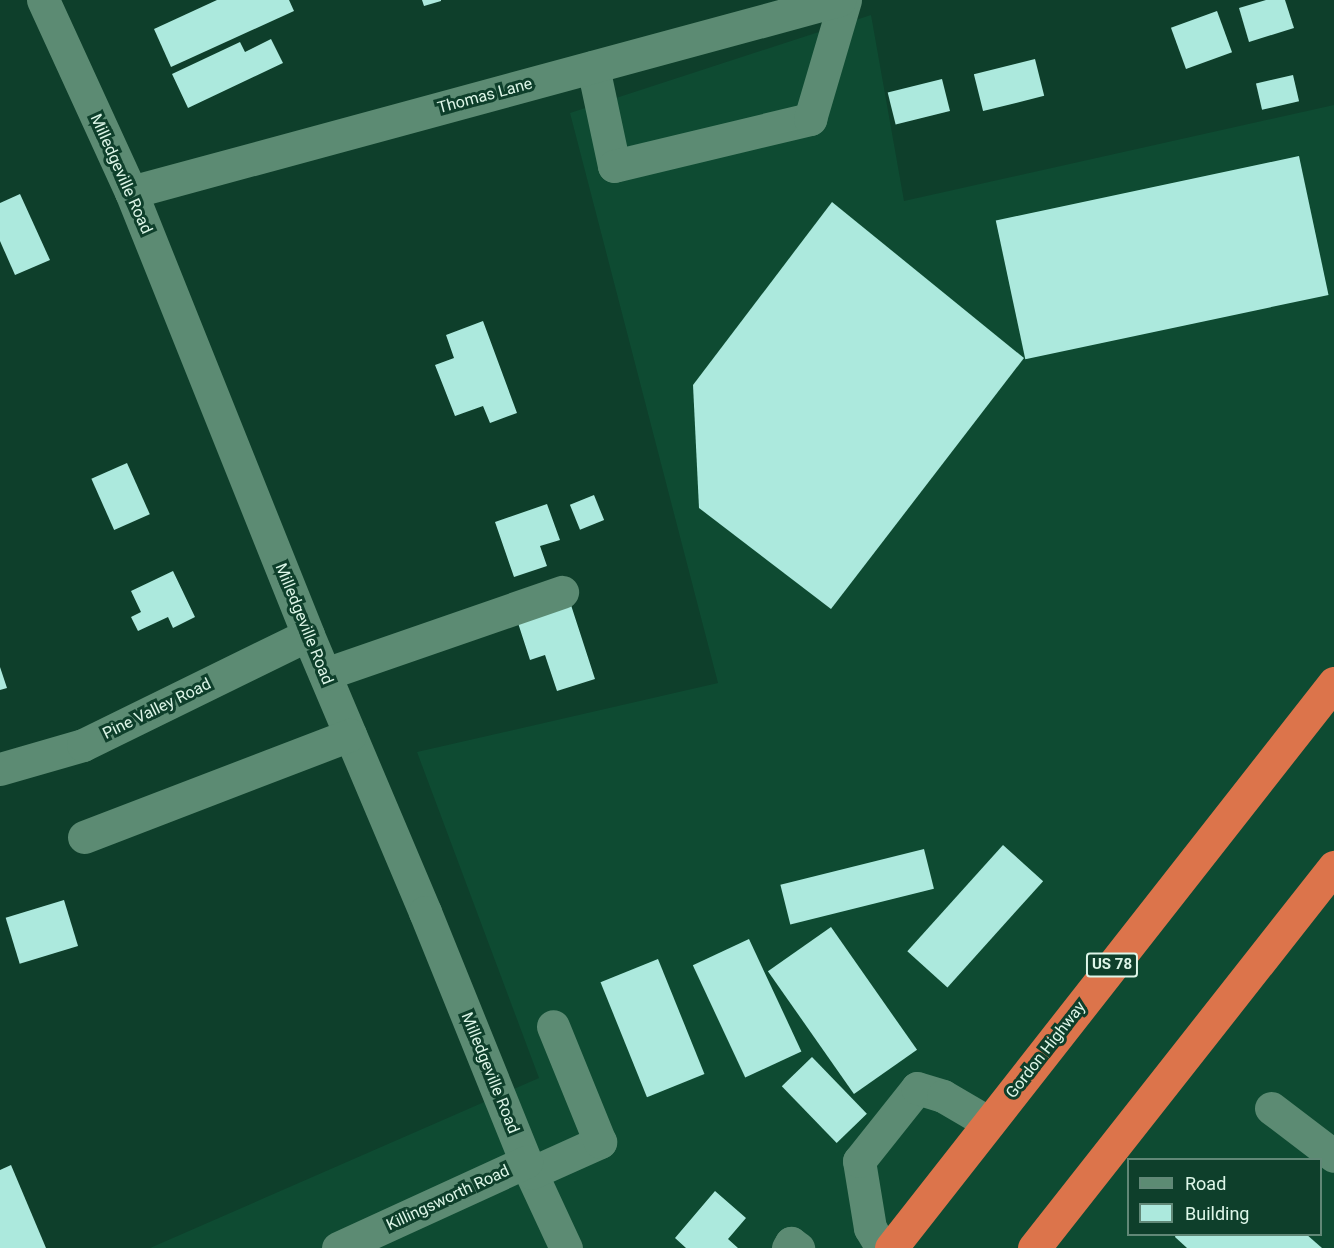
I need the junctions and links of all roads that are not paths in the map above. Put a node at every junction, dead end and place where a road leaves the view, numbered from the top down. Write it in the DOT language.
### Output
graph roads {
  1 [pos="43,0"];
  2 [pos="839,0"];
  3 [pos="845,0"];
  4 [pos="593,66"];
  5 [pos="131,192"];
  6 [pos="562,592"];
  7 [pos="308,634"];
  8 [pos="325,674"];
  9 [pos="1334,682"];
  10 [pos="350,735"];
  11 [pos="0,769"];
  12 [pos="84,837"];
  13 [pos="1334,867"];
  14 [pos="553,1026"];
  15 [pos="1271,1108"];
  16 [pos="989,1123"];
  17 [pos="1334,1156"];
  18 [pos="528,1167"];
  19 [pos="338,1248"];
  20 [pos="565,1248"];
  21 [pos="788,1248"];
  22 [pos="798,1248"];
  23 [pos="882,1248"];
  24 [pos="891,1248"];
  25 [pos="1034,1248"];
  1 -- 5 [label="street, Milledgeville Road"];
  2 -- 4 [label="street, Thomas Lane"];
  3 -- 4 [label="street"];
  4 -- 5 [label="street, Thomas Lane"];
  5 -- 7 [label="street, Milledgeville Road"];
  6 -- 8 [label="street"];
  7 -- 8 [label="street, Milledgeville Road"];
  7 -- 11 [label="street, Pine Valley Road"];
  8 -- 10 [label="street, Milledgeville Road"];
  9 -- 16 [label="highway, Gordon Highway / US 78"];
  10 -- 12 [label="street"];
  10 -- 18 [label="street, Milledgeville Road"];
  13 -- 25 [label="highway"];
  14 -- 18 [label="street, Killingsworth Road"];
  15 -- 17 [label="street"];
  16 -- 23 [label="street"];
  16 -- 24 [label="highway, Gordon Highway / US 78"];
  18 -- 19 [label="street, Killingsworth Road"];
  18 -- 20 [label="street, Milledgeville Road"];
  21 -- 22 [label="street"];
}
